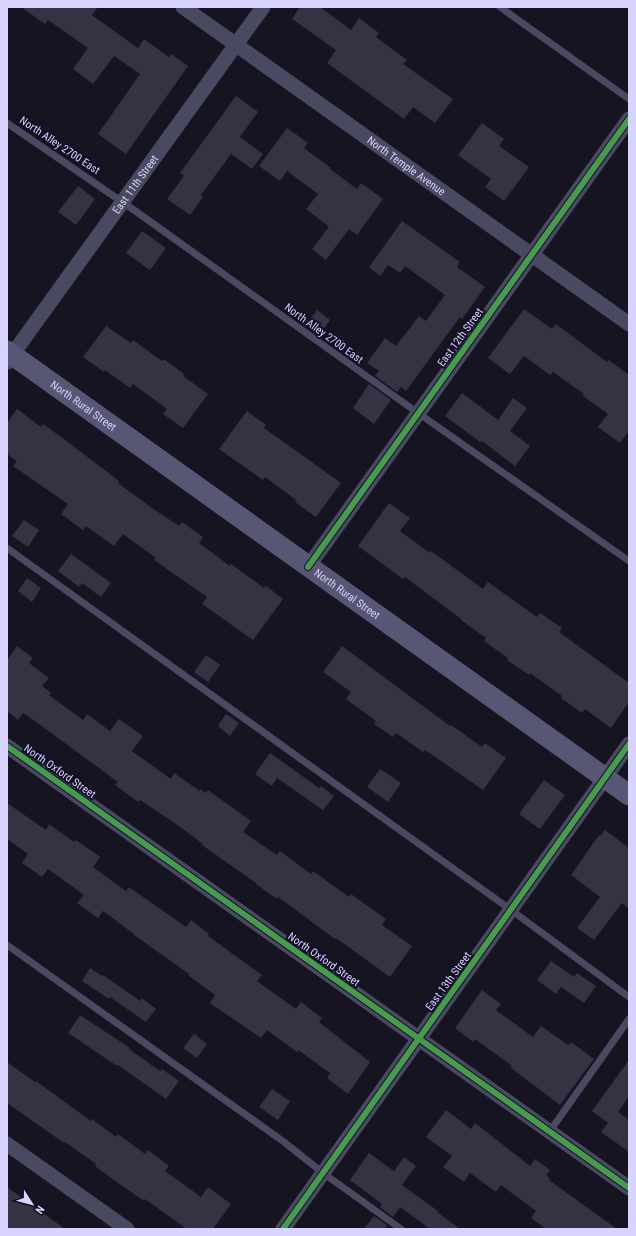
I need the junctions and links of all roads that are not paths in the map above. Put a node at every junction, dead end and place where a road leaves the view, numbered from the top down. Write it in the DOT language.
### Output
graph roads {
  1 [pos="183,7"];
  2 [pos="263,7"];
  3 [pos="500,7"];
  4 [pos="236,44"];
  5 [pos="629,99"];
  6 [pos="629,119"];
  7 [pos="7,123"];
  8 [pos="123,202"];
  9 [pos="531,255"];
  10 [pos="629,324"];
  11 [pos="9,356"];
  12 [pos="418,414"];
  13 [pos="7,548"];
  14 [pos="629,561"];
  15 [pos="308,567"];
  16 [pos="629,744"];
  17 [pos="7,746"];
  18 [pos="605,778"];
  19 [pos="629,795"];
  20 [pos="511,910"];
  21 [pos="7,945"];
  22 [pos="629,997"];
  23 [pos="629,1019"];
  24 [pos="419,1039"];
  25 [pos="550,1131"];
  26 [pos="7,1144"];
  27 [pos="323,1173"];
  28 [pos="629,1188"];
  29 [pos="127,1229"];
  30 [pos="283,1229"];
  31 [pos="401,1229"];
  1 -- 4 [label="street, North Temple Avenue"];
  2 -- 4 [label="street, East 11th Street"];
  3 -- 5 [label="lane"];
  4 -- 8 [label="street, East 11th Street"];
  4 -- 9 [label="street, North Temple Avenue"];
  6 -- 9 [label="street, East 12th Street"];
  7 -- 8 [label="lane, North Alley 2700 East"];
  8 -- 11 [label="street, East 11th Street"];
  8 -- 12 [label="lane, North Alley 2700 East"];
  9 -- 10 [label="street, North Temple Avenue"];
  9 -- 12 [label="street, East 12th Street"];
  11 -- 15 [label="main road, North Rural Street"];
  12 -- 14 [label="lane, North Alley 2700 East"];
  12 -- 15 [label="street, East 12th Street"];
  13 -- 20 [label="lane"];
  15 -- 18 [label="main road, North Rural Street"];
  16 -- 18 [label="street, East 13th Street"];
  17 -- 24 [label="street, North Oxford Street"];
  18 -- 19 [label="main road, North Rural Street"];
  18 -- 20 [label="street, East 13th Street"];
  20 -- 22 [label="lane"];
  20 -- 24 [label="street, East 13th Street"];
  21 -- 27 [label="lane"];
  23 -- 25 [label="lane"];
  24 -- 25 [label="street, North Oxford Street"];
  24 -- 27 [label="street, East 13th Street"];
  25 -- 28 [label="street, North Oxford Street"];
  26 -- 29 [label="street"];
  27 -- 30 [label="street, East 13th Street"];
  27 -- 31 [label="lane"];
}
